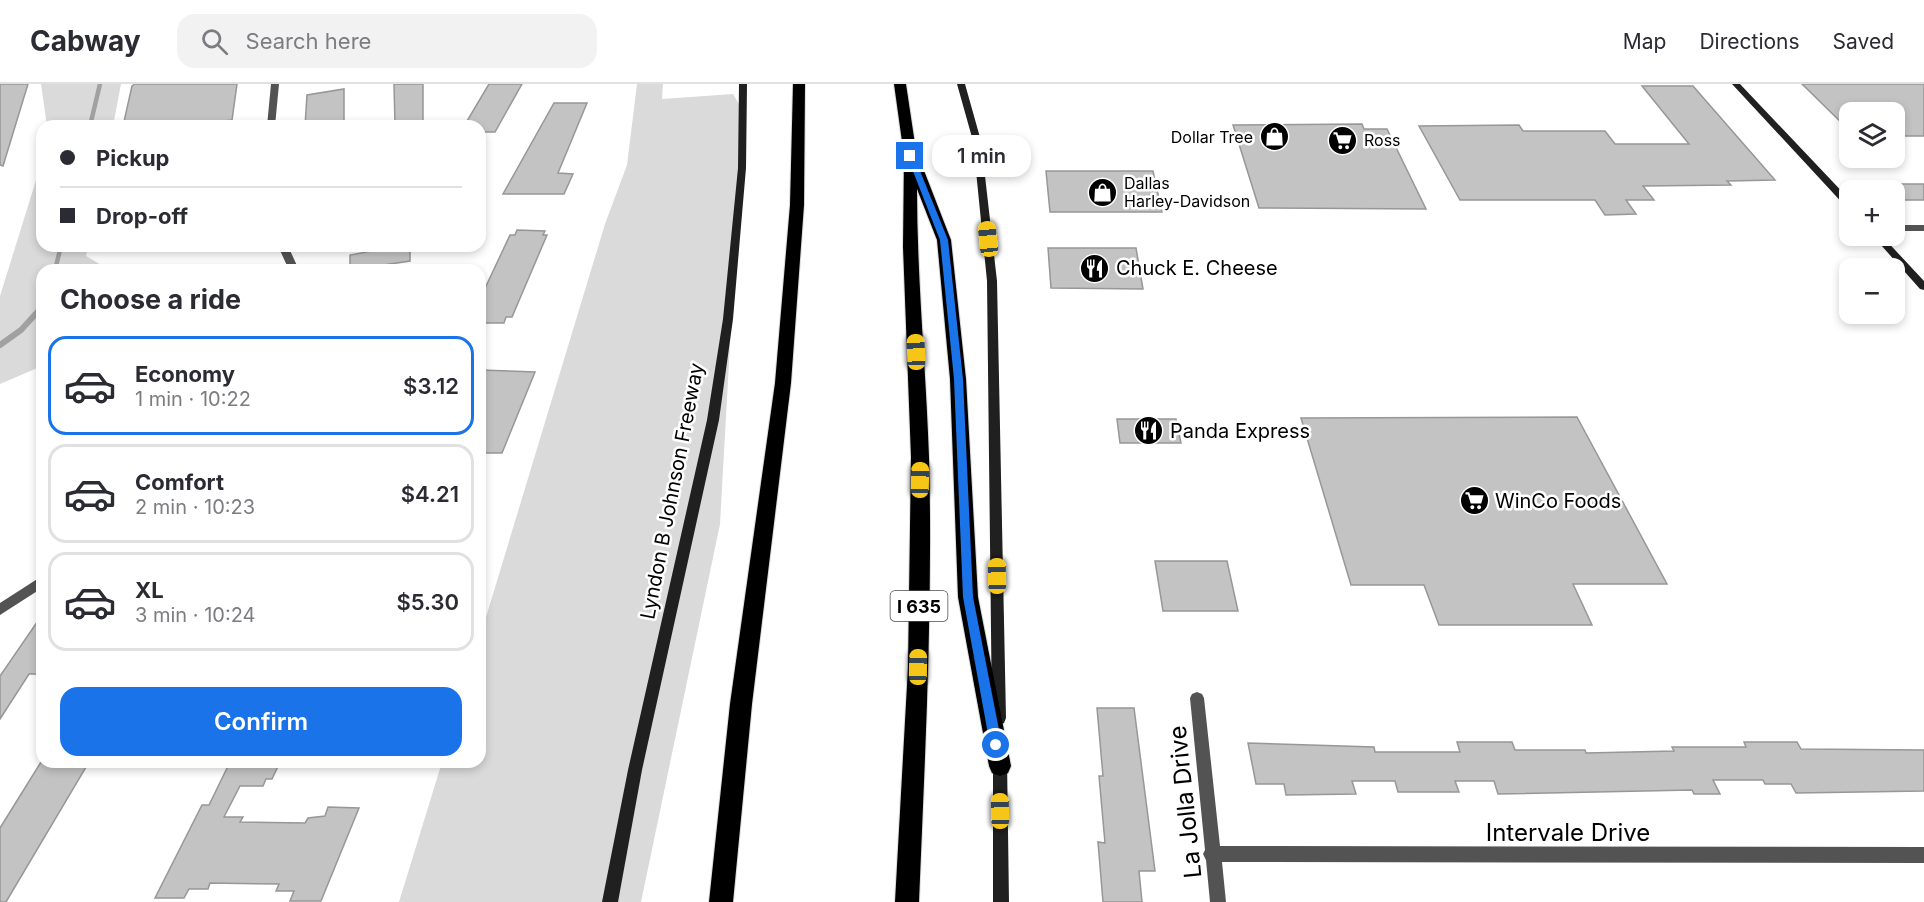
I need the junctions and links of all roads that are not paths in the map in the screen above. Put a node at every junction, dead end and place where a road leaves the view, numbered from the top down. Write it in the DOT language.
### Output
graph roads {
  1 [pos="275,84"];
  2 [pos="743,84"];
  3 [pos="799,84"];
  4 [pos="900,84"];
  5 [pos="961,84"];
  6 [pos="1736,84"];
  7 [pos="272,120"];
  8 [pos="910,156"];
  9 [pos="1839,194"];
  10 [pos="1905,228"];
  11 [pos="1924,228"];
  12 [pos="1887,246"];
  13 [pos="1924,286"];
  14 [pos="36,585"];
  15 [pos="0,610"];
  16 [pos="1197,698"];
  17 [pos="1000,766"];
  18 [pos="1211,854"];
  19 [pos="1924,855"];
  20 [pos="610,902"];
  21 [pos="721,902"];
  22 [pos="907,902"];
  23 [pos="1001,902"];
  24 [pos="1218,902"];
  1 -- 7 [label="street"];
  2 -- 20 [label="main road, Lyndon B Johnson Freeway"];
  3 -- 21 [label="highway"];
  4 -- 8 [label="highway, I 635"];
  5 -- 17 [label="main road"];
  6 -- 9 [label="main road"];
  8 -- 17 [label="highway"];
  8 -- 22 [label="highway, I 635"];
  10 -- 11 [label="street"];
  12 -- 13 [label="main road"];
  14 -- 15 [label="street"];
  16 -- 18 [label="street, La Jolla Drive"];
  17 -- 23 [label="main road"];
  18 -- 19 [label="street, Intervale Drive"];
  18 -- 24 [label="street, La Jolla Drive"];
}
